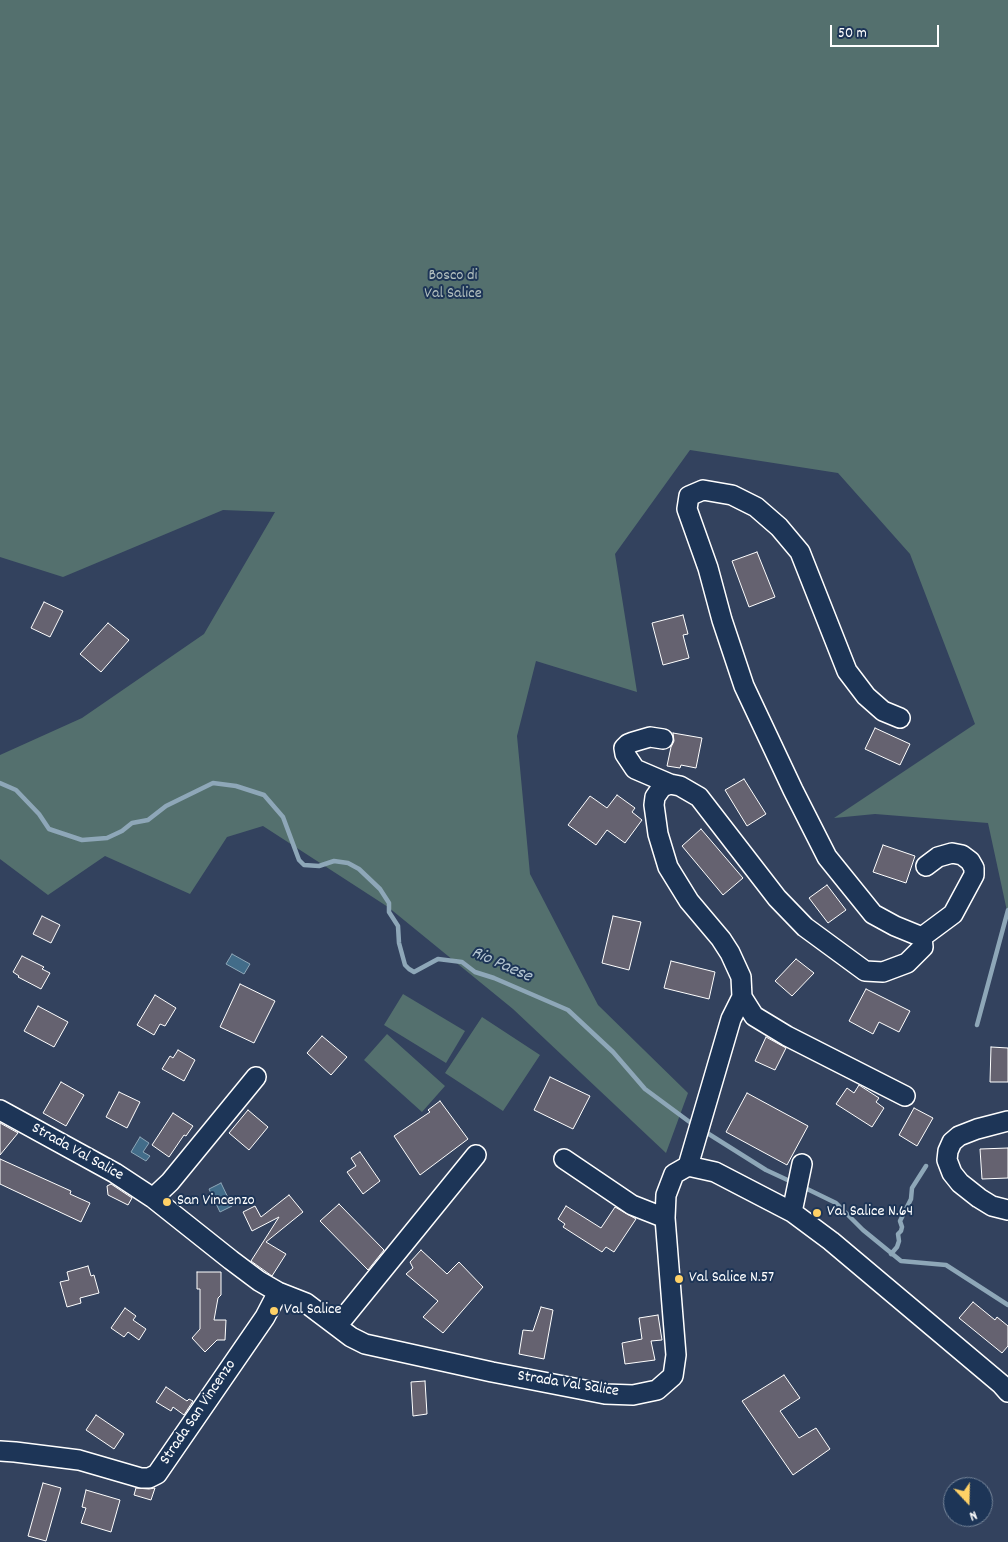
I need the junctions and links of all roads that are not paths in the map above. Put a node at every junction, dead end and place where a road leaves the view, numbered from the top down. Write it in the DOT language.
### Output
graph roads {
  1 [pos="900,718"];
  2 [pos="663,738"];
  3 [pos="670,784"];
  4 [pos="926,866"];
  5 [pos="922,937"];
  6 [pos="742,997"];
  7 [pos="256,1077"];
  8 [pos="905,1096"];
  9 [pos="0,1110"];
  10 [pos="1008,1121"];
  11 [pos="476,1155"];
  12 [pos="564,1159"];
  13 [pos="688,1166"];
  14 [pos="800,1177"];
  15 [pos="153,1198"];
  16 [pos="1008,1210"];
  17 [pos="792,1212"];
  18 [pos="665,1218"];
  19 [pos="278,1292"];
  20 [pos="337,1326"];
  21 [pos="1008,1392"];
  22 [pos="0,1451"];
  1 -- 5 [label="street"];
  2 -- 3 [label="street"];
  3 -- 5 [label="street"];
  3 -- 6 [label="street"];
  4 -- 5 [label="street"];
  6 -- 8 [label="street"];
  6 -- 13 [label="street"];
  7 -- 15 [label="street"];
  9 -- 15 [label="street, Strada Val Salice"];
  10 -- 16 [label="street"];
  11 -- 20 [label="street"];
  12 -- 18 [label="street"];
  13 -- 17 [label="street"];
  13 -- 18 [label="street, Strada Val Salice"];
  14 -- 17 [label="street"];
  15 -- 19 [label="street, Strada Val Salice"];
  17 -- 21 [label="street"];
  18 -- 20 [label="street, Strada Val Salice"];
  19 -- 20 [label="street, Strada Val Salice"];
  19 -- 22 [label="street, Strada San Vincenzo"];
}
